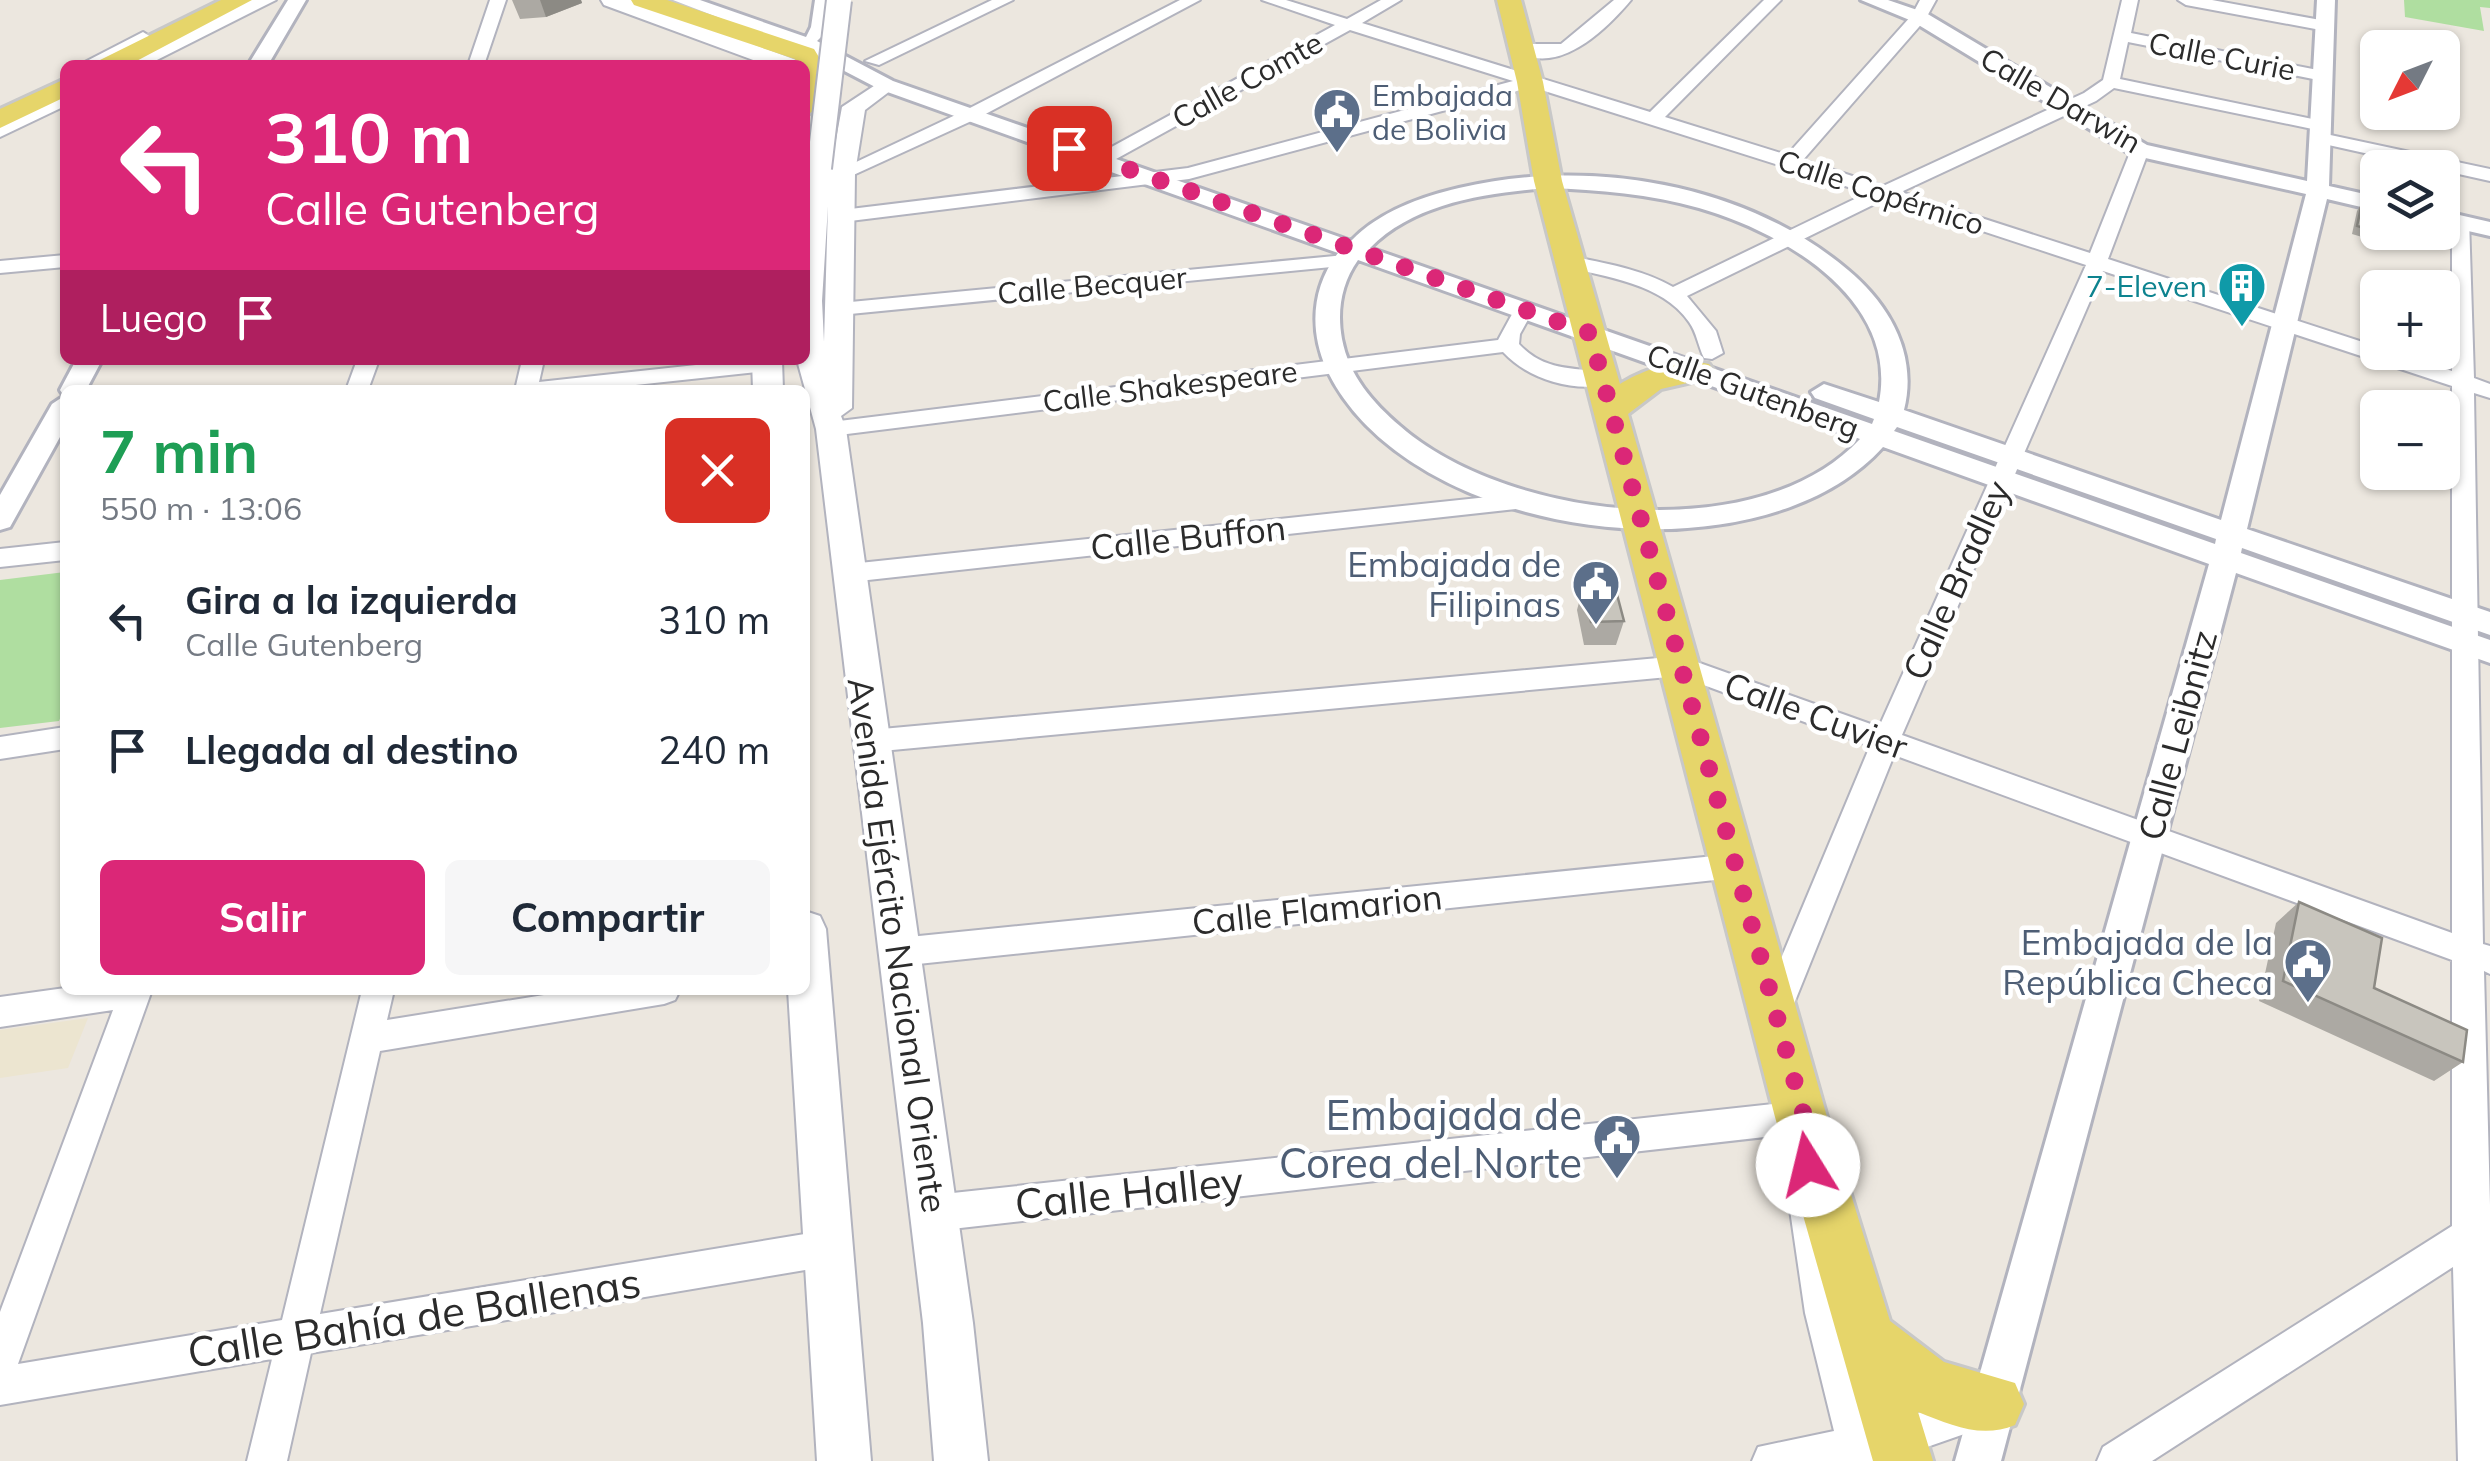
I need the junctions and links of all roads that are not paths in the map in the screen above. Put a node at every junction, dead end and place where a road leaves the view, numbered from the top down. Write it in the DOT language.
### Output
graph roads {
  1 [pos="222,0"];
  2 [pos="240,0"];
  3 [pos="265,0"];
  4 [pos="498,0"];
  5 [pos="612,0"];
  6 [pos="643,0"];
  7 [pos="682,0"];
  8 [pos="708,0"];
  9 [pos="824,0"];
  10 [pos="839,0"];
  11 [pos="848,0"];
  12 [pos="1005,0"];
  13 [pos="1192,0"];
  14 [pos="1270,0"];
  15 [pos="1393,0"];
  16 [pos="1509,0"];
  17 [pos="1623,0"];
  18 [pos="1773,0"];
  19 [pos="1870,0"];
  20 [pos="2130,0"];
  21 [pos="2186,0"];
  22 [pos="289,2"];
  23 [pos="1923,5"];
  24 [pos="2326,13"];
  25 [pos="1346,25"];
  26 [pos="2122,36"];
  27 [pos="840,48"];
  28 [pos="799,55"];
  29 [pos="100,60"];
  30 [pos="119,60"];
  31 [pos="139,60"];
  32 [pos="260,60"];
  33 [pos="478,60"];
  34 [pos="1526,65"];
  35 [pos="810,67"];
  36 [pos="880,73"];
  37 [pos="2323,76"];
  38 [pos="60,80"];
  39 [pos="2111,82"];
  40 [pos="60,90"];
  41 [pos="810,90"];
  42 [pos="60,100"];
  43 [pos="2080,102"];
  44 [pos="0,109"];
  45 [pos="982,110"];
  46 [pos="1653,119"];
  47 [pos="0,120"];
  48 [pos="0,130"];
  49 [pos="2322,132"];
  50 [pos="2140,150"];
  51 [pos="1111,154"];
  52 [pos="1791,162"];
  53 [pos="830,171"];
  54 [pos="1189,173"];
  55 [pos="2490,175"];
  56 [pos="1155,179"];
  57 [pos="1548,181"];
  58 [pos="2319,182"];
  59 [pos="2360,185"];
  60 [pos="1885,192"];
  61 [pos="2360,197"];
  62 [pos="2460,204"];
  63 [pos="2490,210"];
  64 [pos="842,216"];
  65 [pos="2465,223"];
  66 [pos="1788,237"];
  67 [pos="1356,249"];
  68 [pos="60,261"];
  69 [pos="1570,262"];
  70 [pos="2098,262"];
  71 [pos="0,266"];
  72 [pos="1673,295"];
  73 [pos="840,309"];
  74 [pos="1524,310"];
  75 [pos="1587,321"];
  76 [pos="2286,324"];
  77 [pos="810,328"];
  78 [pos="810,343"];
  79 [pos="1508,345"];
  80 [pos="1704,362"];
  81 [pos="1334,366"];
  82 [pos="767,371"];
  83 [pos="589,385"];
  84 [pos="2476,387"];
  85 [pos="1607,395"];
  86 [pos="60,413"];
  87 [pos="1884,425"];
  88 [pos="831,429"];
  89 [pos="2006,467"];
  90 [pos="1526,501"];
  91 [pos="1640,518"];
  92 [pos="0,520"];
  93 [pos="2227,545"];
  94 [pos="60,551"];
  95 [pos="0,558"];
  96 [pos="850,572"];
  97 [pos="2478,634"];
  98 [pos="1680,666"];
  99 [pos="60,739"];
  100 [pos="871,741"];
  101 [pos="1886,741"];
  102 [pos="0,748"];
  103 [pos="2151,838"];
  104 [pos="1734,866"];
  105 [pos="899,952"];
  106 [pos="2480,957"];
  107 [pos="110,995"];
  108 [pos="135,995"];
  109 [pos="377,995"];
  110 [pos="633,995"];
  111 [pos="809,995"];
  112 [pos="0,1012"];
  113 [pos="1775,1012"];
  114 [pos="366,1038"];
  115 [pos="1805,1127"];
  116 [pos="934,1214"];
  117 [pos="2480,1229"];
  118 [pos="829,1248"];
  119 [pos="1863,1335"];
  120 [pos="297,1336"];
  121 [pos="0,1363"];
  122 [pos="0,1386"];
  123 [pos="1994,1404"];
  124 [pos="1878,1452"];
  125 [pos="2118,1460"];
  126 [pos="267,1461"];
  127 [pos="844,1461"];
  128 [pos="960,1461"];
  129 [pos="1772,1461"];
  130 [pos="1978,1461"];
  131 [pos="2478,1461"];
  1 -- 29 [label="main road"];
  2 -- 30 [label="main road"];
  3 -- 31 [label="main road"];
  4 -- 33 [label="street"];
  5 -- 28 [label="main road"];
  6 -- 28 [label="main road"];
  7 -- 36 [label="street, Calle Gutenberg"];
  8 -- 28 [label="street, Calle Gutenberg"];
  9 -- 28 [label="street"];
  10 -- 53 [label="main road, bridge"];
  11 -- 27 [label="street"];
  12 -- 36 [label="street"];
  13 -- 45 [label="street"];
  14 -- 25 [label="street, Calle Copérnico"];
  15 -- 25 [label="street, Calle Comte"];
  16 -- 34 [label="main road"];
  17 -- 34 [label="street"];
  18 -- 46 [label="street"];
  19 -- 23 [label="street, Calle Darwin"];
  20 -- 26 [label="street"];
  21 -- 24 [label="street"];
  22 -- 32 [label="street"];
  23 -- 43 [label="street, Calle Darwin"];
  23 -- 52 [label="street"];
  24 -- 37 [label="street, Calle Leibnitz"];
  25 -- 34 [label="street, Calle Copérnico"];
  25 -- 51 [label="street, Calle Comte"];
  26 -- 37 [label="street, Calle Curie"];
  26 -- 39 [label="street"];
  27 -- 28 [label="street, Calle Gutenberg"];
  27 -- 36 [label="street, Calle Gutenberg"];
  28 -- 36 [label="street"];
  34 -- 46 [label="street, Calle Copérnico"];
  34 -- 54 [label="street"];
  34 -- 57 [label="main road"];
  35 -- 41 [label="main road"];
  36 -- 45 [label="street, Calle Gutenberg"];
  36 -- 53 [label="main road"];
  37 -- 49 [label="street, Calle Leibnitz"];
  38 -- 44 [label="main road"];
  39 -- 43 [label="street"];
  39 -- 49 [label="street"];
  40 -- 47 [label="main road"];
  42 -- 48 [label="main road"];
  43 -- 50 [label="street, Calle Darwin"];
  43 -- 58 [label="street, Calle Darwin"];
  43 -- 60 [label="street"];
  45 -- 51 [label="street, Calle Gutenberg"];
  45 -- 53 [label="street"];
  46 -- 52 [label="street, Calle Copérnico"];
  49 -- 55 [label="street"];
  49 -- 58 [label="street, Calle Leibnitz"];
  50 -- 58 [label="street, Calle Darwin"];
  50 -- 70 [label="street, Calle Bradley"];
  51 -- 54 [label="street, Calle Gutenberg"];
  51 -- 56 [label="street, Calle Gutenberg"];
  52 -- 60 [label="street, Calle Copérnico"];
  53 -- 64 [label="main road"];
  53 -- 77 [label="main road"];
  54 -- 56 [label="street"];
  54 -- 67 [label="street, Calle Gutenberg"];
  56 -- 64 [label="street"];
  56 -- 67 [label="street, Calle Gutenberg"];
  57 -- 66 [label="street"];
  57 -- 67 [label="street"];
  57 -- 69 [label="main road"];
  58 -- 59 [label="street, Calle Darwin"];
  58 -- 61 [label="street, Calle Darwin"];
  58 -- 76 [label="street, Calle Leibnitz"];
  60 -- 66 [label="street"];
  60 -- 70 [label="street, Calle Copérnico"];
  62 -- 63 [label="street"];
  64 -- 73 [label="main road"];
  65 -- 84 [label="street"];
  66 -- 72 [label="street"];
  66 -- 87 [label="street"];
  67 -- 73 [label="street, Calle Becquer"];
  67 -- 74 [label="street, Calle Gutenberg"];
  67 -- 75 [label="street, Calle Gutenberg"];
  67 -- 81 [label="street"];
  68 -- 71 [label="street"];
  69 -- 72 [label="street"];
  69 -- 75 [label="main road"];
  70 -- 76 [label="street, Calle Copérnico"];
  70 -- 89 [label="street, Calle Bradley"];
  72 -- 80 [label="street"];
  73 -- 88 [label="main road"];
  74 -- 75 [label="street, Calle Gutenberg"];
  74 -- 79 [label="street"];
  75 -- 80 [label="street, Calle Gutenberg"];
  75 -- 85 [label="main road"];
  76 -- 84 [label="street, Calle Copérnico"];
  76 -- 93 [label="street, Calle Leibnitz"];
  78 -- 88 [label="main road"];
  79 -- 81 [label="street, Calle Shakespeare"];
  79 -- 85 [label="street"];
  80 -- 85 [label="main road"];
  80 -- 87 [label="street, Calle Gutenberg"];
  81 -- 88 [label="street, Calle Shakespeare"];
  81 -- 90 [label="street"];
  82 -- 83 [label="street"];
  84 -- 97 [label="street"];
  85 -- 91 [label="main road"];
  86 -- 92 [label="street"];
  87 -- 89 [label="street, Calle Gutenberg"];
  87 -- 91 [label="street"];
  88 -- 96 [label="main road, Avenida Ejército Nacional Oriente"];
  89 -- 93 [label="street, Calle Gutenberg"];
  89 -- 101 [label="street, Calle Bradley"];
  90 -- 91 [label="street"];
  90 -- 96 [label="street, Calle Buffon"];
  91 -- 98 [label="main road"];
  93 -- 97 [label="street, Calle Gutenberg"];
  93 -- 103 [label="street, Calle Leibnitz"];
  94 -- 95 [label="street"];
  96 -- 100 [label="main road, Avenida Ejército Nacional Oriente"];
  97 -- 106 [label="street"];
  98 -- 100 [label="street, Calle Cuvier"];
  98 -- 101 [label="street, Calle Cuvier"];
  98 -- 104 [label="main road"];
  99 -- 102 [label="street"];
  100 -- 105 [label="main road, Avenida Ejército Nacional Oriente"];
  101 -- 103 [label="street, Calle Cuvier"];
  101 -- 113 [label="street, Calle Bradley"];
  103 -- 106 [label="street, Calle Cuvier"];
  103 -- 123 [label="street, Calle Leibnitz"];
  104 -- 105 [label="street, Calle Flamarion"];
  104 -- 113 [label="main road"];
  105 -- 116 [label="main road, Avenida Ejército Nacional Oriente"];
  106 -- 117 [label="street"];
  107 -- 112 [label="street"];
  108 -- 121 [label="street"];
  109 -- 114 [label="street"];
  110 -- 114 [label="street"];
  111 -- 118 [label="main road"];
  113 -- 115 [label="main road"];
  114 -- 120 [label="street"];
  115 -- 116 [label="street, Calle Halley"];
  115 -- 119 [label="main road"];
  115 -- 124 [label="street"];
  116 -- 128 [label="main road, Avenida Ejército Nacional Oriente"];
  117 -- 125 [label="street"];
  117 -- 131 [label="street"];
  118 -- 120 [label="street, Calle Bahía de Ballenas"];
  118 -- 127 [label="main road"];
  119 -- 123 [label="main road"];
  119 -- 124 [label="main road"];
  120 -- 122 [label="street, Calle Bahía de Ballenas"];
  120 -- 126 [label="street"];
  123 -- 124 [label="street"];
  123 -- 130 [label="street, Calle Leibnitz"];
  124 -- 129 [label="street"];
}
